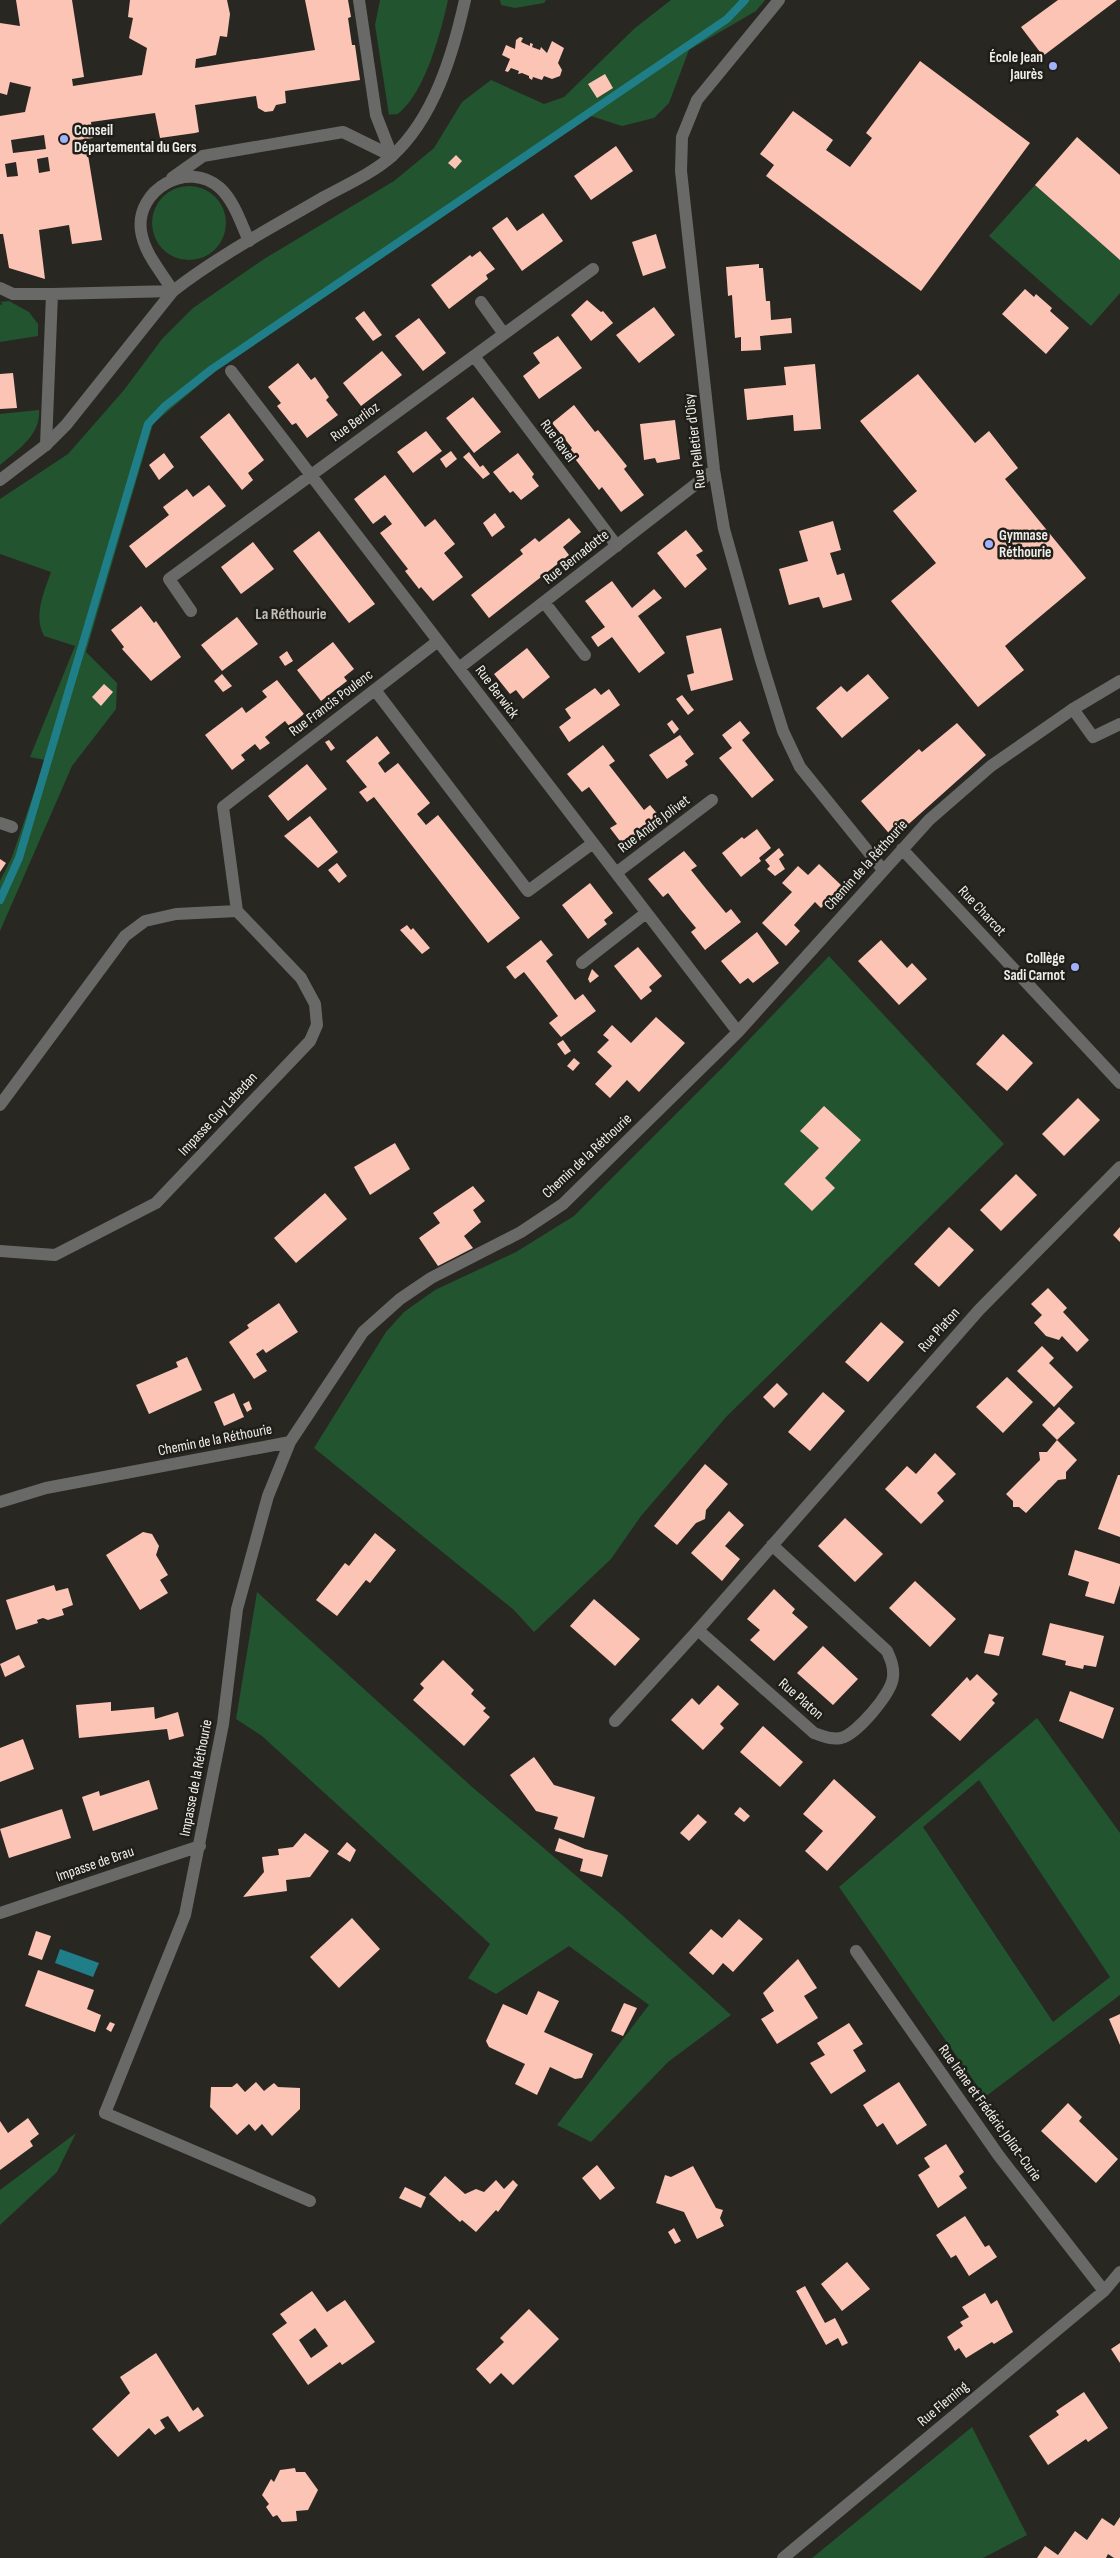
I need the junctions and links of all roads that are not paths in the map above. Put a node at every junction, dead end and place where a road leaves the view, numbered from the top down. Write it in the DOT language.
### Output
graph roads {
  1 [pos="359,0"];
  2 [pos="465,0"];
  3 [pos="779,0"];
  4 [pos="392,156"];
  5 [pos="166,182"];
  6 [pos="249,241"];
  7 [pos="594,269"];
  8 [pos="0,288"];
  9 [pos="173,292"];
  10 [pos="52,294"];
  11 [pos="481,302"];
  12 [pos="504,334"];
  13 [pos="474,356"];
  14 [pos="231,371"];
  15 [pos="46,445"];
  16 [pos="714,470"];
  17 [pos="310,475"];
  18 [pos="0,480"];
  19 [pos="617,546"];
  20 [pos="544,602"];
  21 [pos="192,611"];
  22 [pos="438,641"];
  23 [pos="585,655"];
  24 [pos="459,668"];
  25 [pos="1120,681"];
  26 [pos="375,690"];
  27 [pos="1073,709"];
  28 [pos="1120,724"];
  29 [pos="712,800"];
  30 [pos="593,843"];
  31 [pos="902,849"];
  32 [pos="883,870"];
  33 [pos="616,873"];
  34 [pos="237,912"];
  35 [pos="646,913"];
  36 [pos="582,963"];
  37 [pos="738,1032"];
  38 [pos="1120,1083"];
  39 [pos="0,1105"];
  40 [pos="1120,1167"];
  41 [pos="0,1251"];
  42 [pos="290,1442"];
  43 [pos="0,1502"];
  44 [pos="772,1545"];
  45 [pos="698,1630"];
  46 [pos="615,1721"];
  47 [pos="200,1846"];
  48 [pos="0,1913"];
  49 [pos="856,1951"];
  50 [pos="310,2201"];
  51 [pos="1120,2272"];
  52 [pos="1104,2291"];
  53 [pos="783,2558"];
  1 -- 4 [label="street"];
  2 -- 4 [label="street"];
  3 -- 16 [label="street, Rue Pelletier d'Oisy"];
  4 -- 5 [label="street"];
  4 -- 6 [label="street"];
  5 -- 6 [label="street"];
  5 -- 9 [label="street"];
  6 -- 9 [label="street"];
  7 -- 12 [label="street, Rue Berlioz"];
  8 -- 10 [label="street"];
  9 -- 10 [label="street"];
  9 -- 15 [label="street"];
  10 -- 15 [label="street"];
  11 -- 12 [label="street"];
  12 -- 13 [label="street, Rue Berlioz"];
  13 -- 17 [label="street, Rue Berlioz"];
  13 -- 19 [label="street, Rue Ravel"];
  14 -- 17 [label="street, Rue Berwick"];
  15 -- 18 [label="street"];
  16 -- 19 [label="street, Rue Bernadotte"];
  16 -- 32 [label="street, Rue Pelletier d'Oisy"];
  17 -- 21 [label="street, Rue Berlioz"];
  17 -- 22 [label="street, Rue Berwick"];
  19 -- 20 [label="street, Rue Bernadotte"];
  20 -- 23 [label="street"];
  20 -- 24 [label="street, Rue Bernadotte"];
  22 -- 24 [label="street, Rue Berwick"];
  22 -- 26 [label="street, Rue Francis Poulenc"];
  24 -- 30 [label="street, Rue Berwick"];
  25 -- 27 [label="street, Chemin de la Réthourie"];
  26 -- 30 [label="street"];
  26 -- 34 [label="street, Rue Francis Poulenc"];
  27 -- 28 [label="street"];
  27 -- 31 [label="street, Chemin de la Réthourie"];
  29 -- 33 [label="street, Rue André Jolivet"];
  30 -- 33 [label="street, Rue Berwick"];
  31 -- 32 [label="street, Chemin de la Réthourie"];
  31 -- 38 [label="street, Rue Charcot"];
  32 -- 37 [label="street, Chemin de la Réthourie"];
  33 -- 35 [label="street, Rue Berwick"];
  34 -- 39 [label="street"];
  34 -- 41 [label="street, Impasse Guy Labedan"];
  35 -- 36 [label="street"];
  35 -- 37 [label="street, Rue Berwick"];
  37 -- 42 [label="street, Chemin de la Réthourie"];
  40 -- 44 [label="street, Rue Platon"];
  42 -- 43 [label="street, Chemin de la Réthourie"];
  42 -- 47 [label="street, Impasse de la Réthourie"];
  44 -- 45 [label="street, Rue Platon"];
  44 -- 45 [label="street, Rue Platon"];
  45 -- 46 [label="street"];
  47 -- 48 [label="street, Impasse de Brau"];
  47 -- 50 [label="street, Impasse de la Réthourie"];
  49 -- 52 [label="street, Rue Irène et Frédéric Joliot-Curie"];
  51 -- 52 [label="street, Rue Fleming"];
  52 -- 53 [label="street, Rue Fleming"];
}
